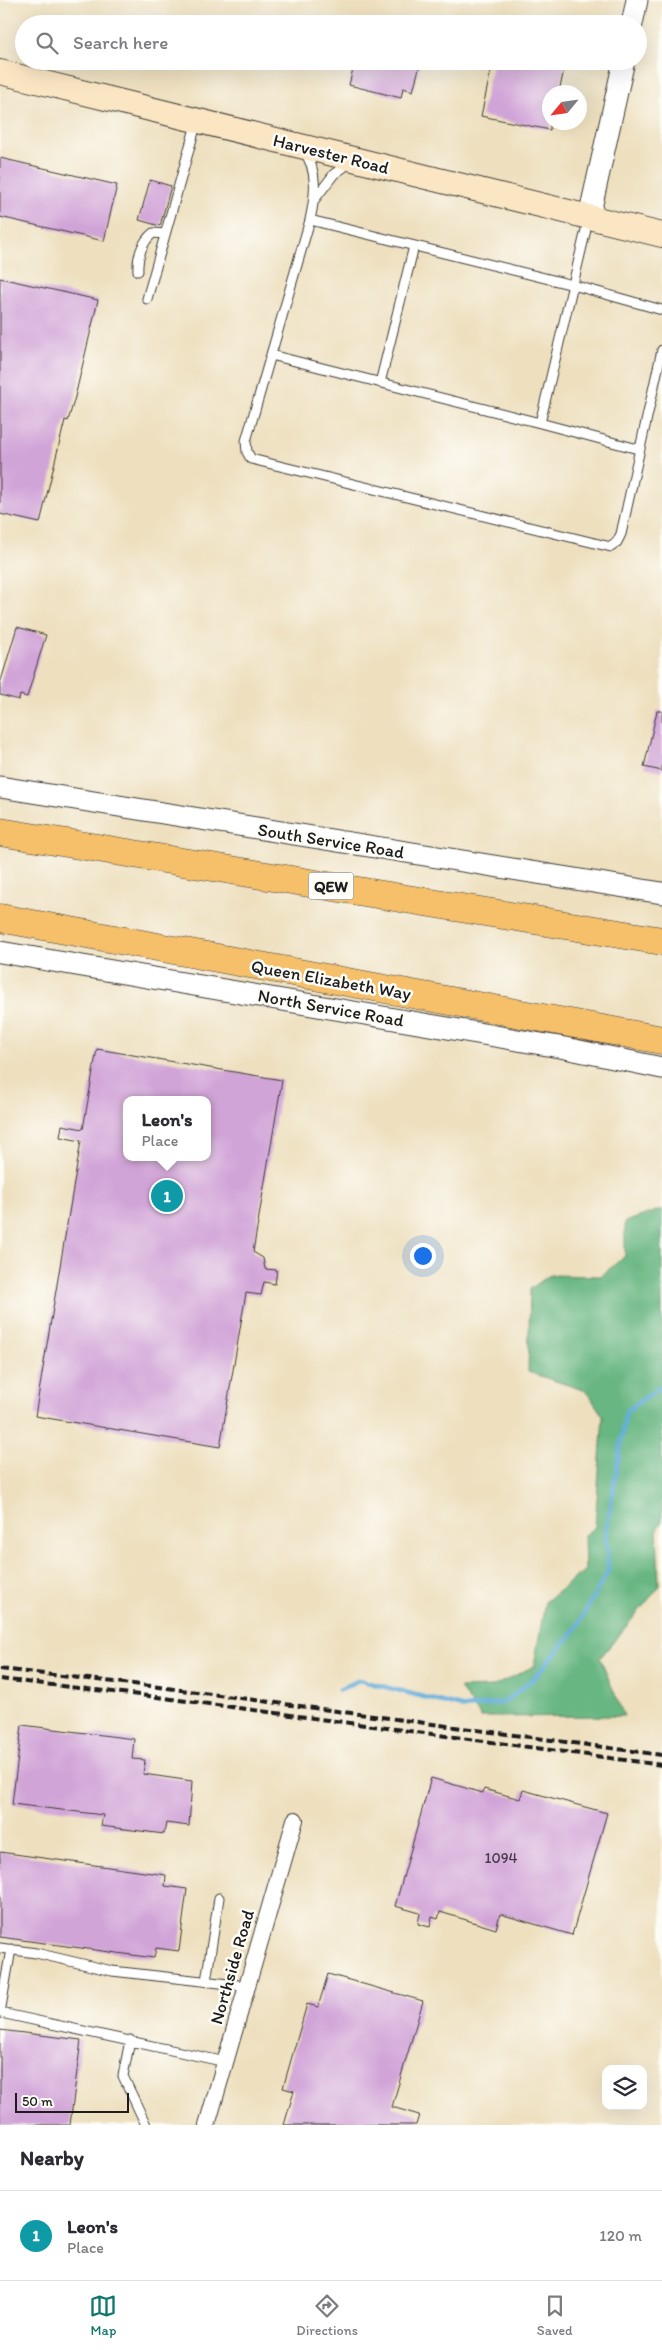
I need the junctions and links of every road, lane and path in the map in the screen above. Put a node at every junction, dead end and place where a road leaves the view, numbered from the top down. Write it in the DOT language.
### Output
graph roads {
  1 [pos="637,0"];
  2 [pos="634,15"];
  3 [pos="622,70"];
  4 [pos="0,72"];
  5 [pos="197,121"];
  6 [pos="300,146"];
  7 [pos="355,160"];
  8 [pos="315,199"];
  9 [pos="589,217"];
  10 [pos="310,220"];
  11 [pos="165,234"];
  12 [pos="662,235"];
  13 [pos="414,246"];
  14 [pos="138,271"];
  15 [pos="572,285"];
  16 [pos="147,299"];
  17 [pos="662,310"];
  18 [pos="662,350"];
  19 [pos="271,355"];
  20 [pos="380,383"];
  21 [pos="540,423"];
  22 [pos="638,449"];
  23 [pos="0,787"];
  24 [pos="0,832"];
  25 [pos="662,893"];
  26 [pos="0,918"];
  27 [pos="564,924"];
  28 [pos="662,924"];
  29 [pos="662,941"];
  30 [pos="0,952"];
  31 [pos="662,1040"];
  32 [pos="662,1068"];
  33 [pos="294,1820"];
  34 [pos="219,1898"];
  35 [pos="0,1948"];
  36 [pos="11,1949"];
  37 [pos="206,1981"];
  38 [pos="247,1986"];
  39 [pos="0,2013"];
  40 [pos="130,2040"];
  41 [pos="226,2062"];
  42 [pos="146,2125"];
  43 [pos="207,2125"];
  1 -- 2 [label="street"];
  3 -- 9 [label="street"];
  4 -- 5 [label="main road, Harvester Road"];
  5 -- 6 [label="main road, Harvester Road"];
  5 -- 11 [label="lane"];
  6 -- 7 [label="main road, Harvester Road"];
  6 -- 8 [label="lane"];
  7 -- 8 [label="lane"];
  7 -- 9 [label="main road, Harvester Road"];
  8 -- 10 [label="lane"];
  9 -- 12 [label="main road, Harvester Road"];
  9 -- 15 [label="lane"];
  10 -- 13 [label="lane"];
  10 -- 19 [label="lane"];
  11 -- 14 [label="lane"];
  11 -- 16 [label="lane"];
  13 -- 15 [label="lane"];
  13 -- 20 [label="lane"];
  15 -- 17 [label="lane"];
  15 -- 21 [label="lane"];
  18 -- 22 [label="lane"];
  19 -- 20 [label="lane"];
  19 -- 22 [label="lane"];
  20 -- 21 [label="lane"];
  21 -- 22 [label="lane"];
  23 -- 25 [label="street, South Service Road"];
  24 -- 27 [label="highway, QEW"];
  26 -- 31 [label="highway, Queen Elizabeth Way"];
  27 -- 28 [label="highway"];
  27 -- 29 [label="highway, QEW"];
  30 -- 32 [label="street, North Service Road"];
  33 -- 38 [label="street, Northside Road"];
  34 -- 37 [label="lane"];
  35 -- 36 [label="lane"];
  36 -- 37 [label="lane"];
  36 -- 39 [label="lane"];
  37 -- 38 [label="lane"];
  38 -- 41 [label="street, Northside Road"];
  39 -- 40 [label="lane"];
  40 -- 41 [label="lane"];
  40 -- 42 [label="lane"];
  41 -- 43 [label="street, Northside Road"];
}
